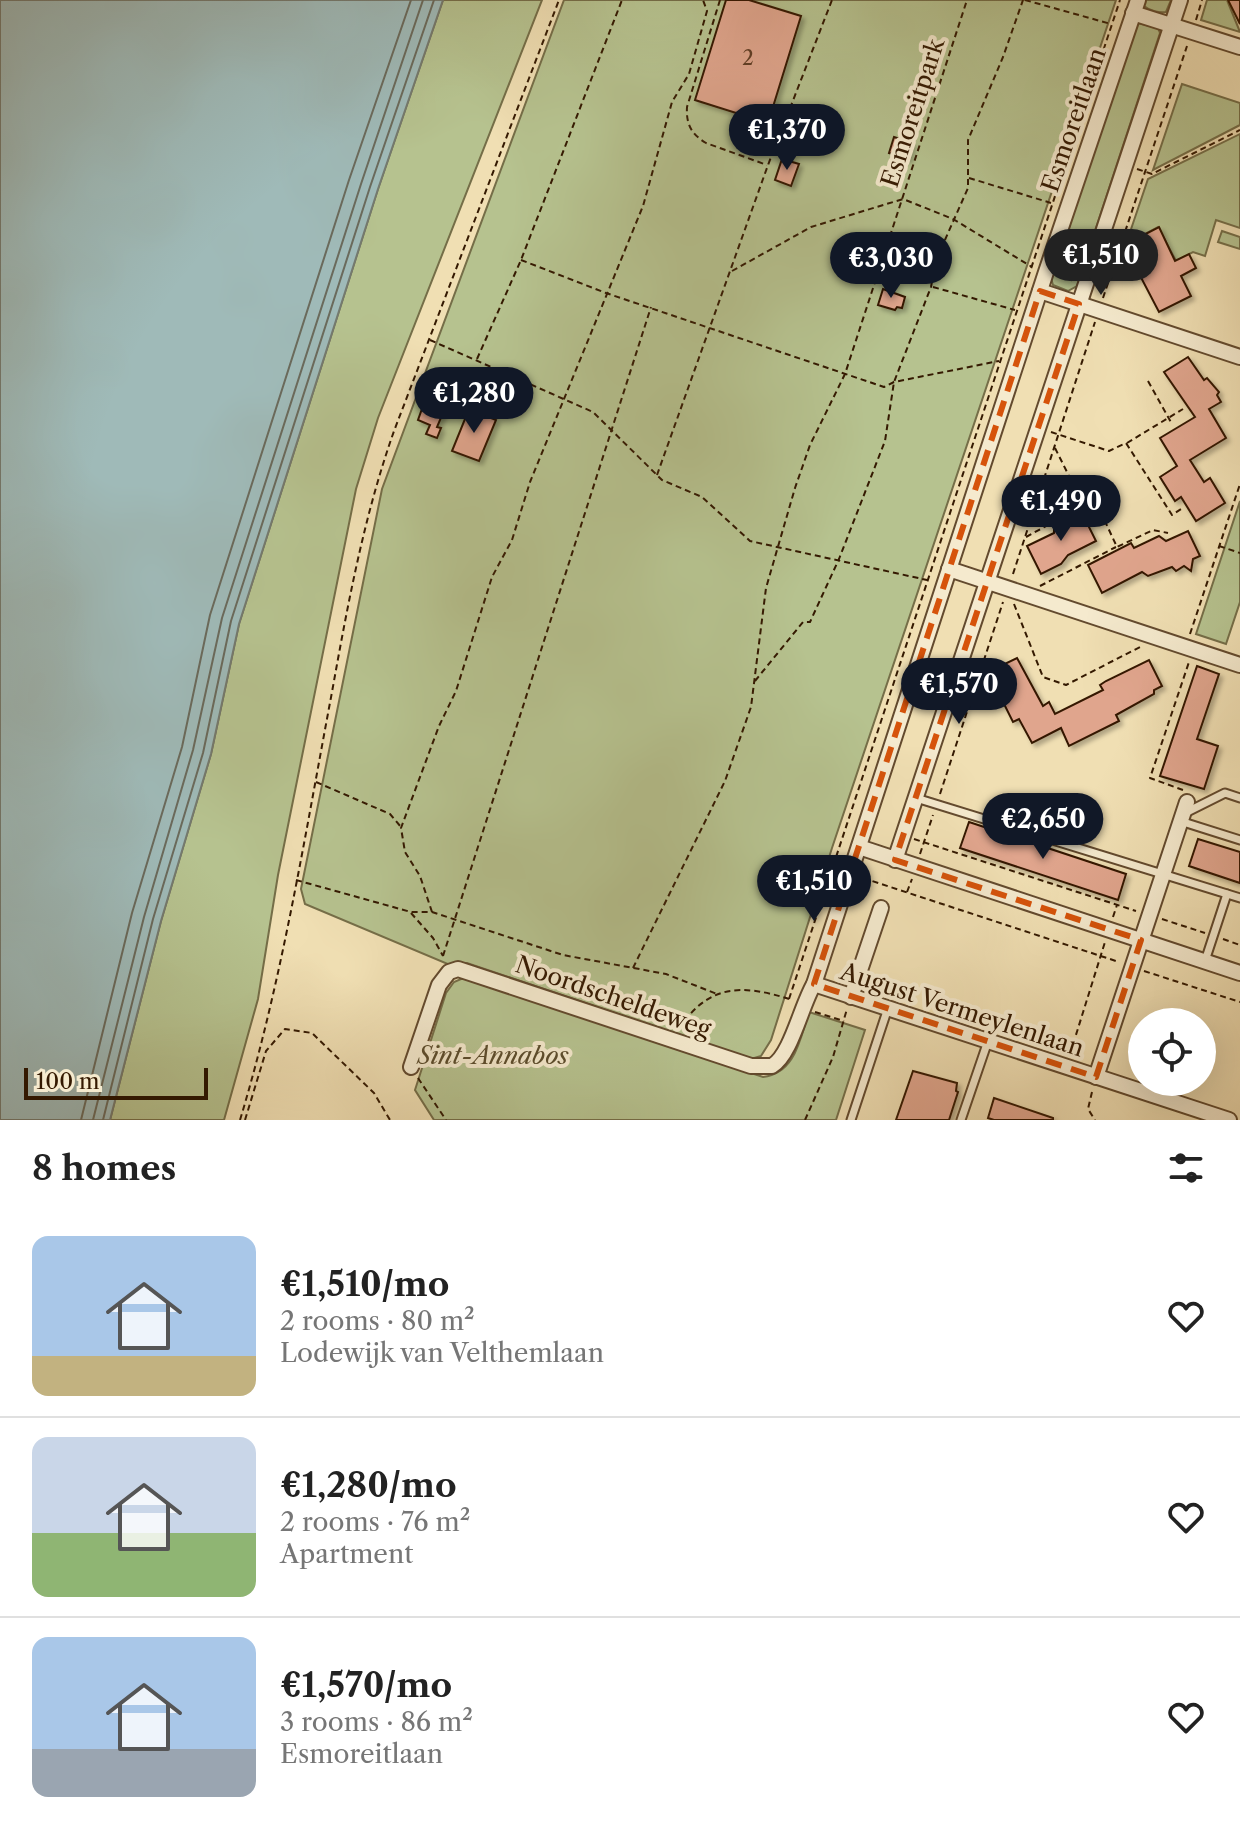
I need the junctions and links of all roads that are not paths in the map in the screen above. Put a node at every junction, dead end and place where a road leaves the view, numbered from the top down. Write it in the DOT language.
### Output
graph roads {
  1 [pos="1180,0"];
  2 [pos="1136,7"];
  3 [pos="1171,25"];
  4 [pos="1240,47"];
  5 [pos="1040,291"];
  6 [pos="1079,304"];
  7 [pos="1240,357"];
  8 [pos="949,569"];
  9 [pos="987,581"];
  10 [pos="1240,665"];
  11 [pos="916,798"];
  12 [pos="1240,798"];
  13 [pos="1183,812"];
  14 [pos="1240,840"];
  15 [pos="859,847"];
  16 [pos="895,860"];
  17 [pos="1163,873"];
  18 [pos="1227,894"];
  19 [pos="1240,898"];
  20 [pos="881,908"];
  21 [pos="1141,940"];
  22 [pos="1205,961"];
  23 [pos="1240,973"];
  24 [pos="814,984"];
  25 [pos="851,997"];
  26 [pos="888,1008"];
  27 [pos="988,1041"];
  28 [pos="411,1067"];
  29 [pos="1096,1077"];
  30 [pos="851,1120"];
  31 [pos="961,1120"];
  32 [pos="1229,1120"];
  1 -- 3 [label="street"];
  2 -- 3 [label="street"];
  2 -- 5 [label="street, Esmoreitlaan"];
  3 -- 4 [label="street"];
  3 -- 6 [label="street"];
  5 -- 6 [label="street"];
  5 -- 8 [label="street, Esmoreitlaan"];
  6 -- 7 [label="street"];
  6 -- 9 [label="street"];
  8 -- 9 [label="street"];
  8 -- 15 [label="street, Esmoreitlaan"];
  9 -- 10 [label="street"];
  9 -- 11 [label="street"];
  11 -- 16 [label="street"];
  11 -- 17 [label="lane"];
  12 -- 13 [label="lane"];
  13 -- 14 [label="lane"];
  13 -- 17 [label="street, August Vermeylenlaan"];
  15 -- 16 [label="street"];
  15 -- 24 [label="street, Esmoreitlaan"];
  16 -- 21 [label="street"];
  17 -- 18 [label="lane"];
  17 -- 21 [label="street, August Vermeylenlaan"];
  18 -- 19 [label="lane"];
  18 -- 22 [label="lane"];
  20 -- 25 [label="street"];
  21 -- 22 [label="street"];
  21 -- 29 [label="street, August Vermeylenlaan"];
  22 -- 23 [label="street"];
  24 -- 25 [label="street, August Vermeylenlaan"];
  24 -- 28 [label="street, Noordscheldeweg"];
  25 -- 26 [label="street, August Vermeylenlaan"];
  26 -- 27 [label="street, August Vermeylenlaan"];
  26 -- 30 [label="lane"];
  27 -- 29 [label="street, August Vermeylenlaan"];
  27 -- 31 [label="lane"];
  29 -- 32 [label="street, August Vermeylenlaan"];
}
